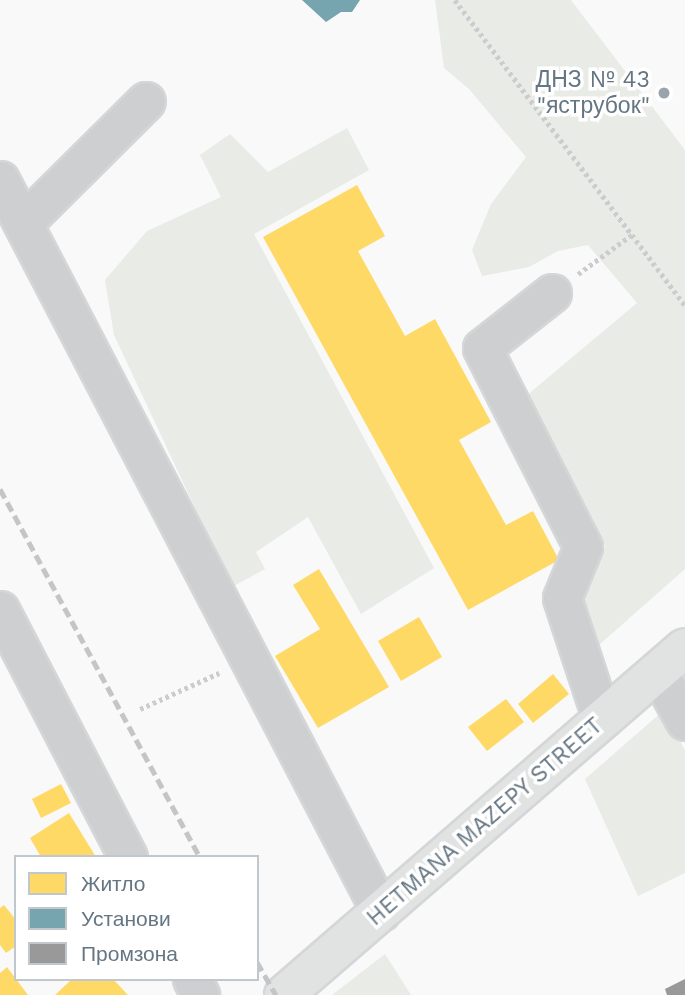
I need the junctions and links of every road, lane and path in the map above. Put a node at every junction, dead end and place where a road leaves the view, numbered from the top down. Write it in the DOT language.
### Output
graph roads {
  1 [pos="455,0"];
  2 [pos="146,101"];
  3 [pos="0,180"];
  4 [pos="23,223"];
  5 [pos="634,233"];
  6 [pos="552,293"];
  7 [pos="685,305"];
  8 [pos="0,610"];
  9 [pos="249,659"];
  10 [pos="672,660"];
  11 [pos="140,709"];
  12 [pos="602,720"];
  13 [pos="685,721"];
  14 [pos="127,855"];
  15 [pos="381,912"];
  16 [pos="284,995"];
  1 -- 5 [label="path"];
  2 -- 4 [label="street"];
  3 -- 4 [label="street"];
  4 -- 9 [label="street"];
  5 -- 6 [label="path"];
  5 -- 7 [label="path"];
  6 -- 12 [label="street"];
  8 -- 14 [label="street"];
  9 -- 11 [label="path"];
  9 -- 15 [label="street"];
  10 -- 12 [label="main road, HETMANA MAZEPY STREET"];
  10 -- 13 [label="street"];
  12 -- 15 [label="main road, HETMANA MAZEPY STREET"];
  15 -- 16 [label="main road, HETMANA MAZEPY STREET"];
}
